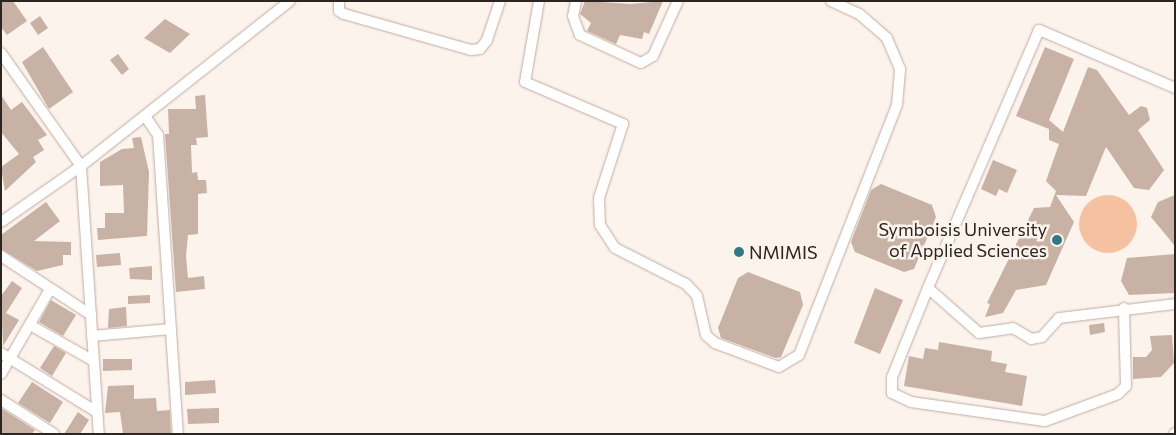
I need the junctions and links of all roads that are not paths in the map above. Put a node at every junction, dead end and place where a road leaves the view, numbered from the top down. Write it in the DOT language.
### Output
graph roads {
  1 [pos="290,1"];
  2 [pos="340,1"];
  3 [pos="500,1"];
  4 [pos="539,1"];
  5 [pos="576,1"];
  6 [pos="678,1"];
  7 [pos="831,1"];
  8 [pos="1,53"];
  9 [pos="1175,88"];
  10 [pos="145,116"];
  11 [pos="81,166"];
  12 [pos="2,220"];
  13 [pos="1,256"];
  14 [pos="928,288"];
  15 [pos="50,289"];
  16 [pos="1175,304"];
  17 [pos="1124,308"];
  18 [pos="91,315"];
  19 [pos="30,325"];
  20 [pos="171,329"];
  21 [pos="92,336"];
  22 [pos="1,353"];
  23 [pos="11,359"];
  24 [pos="94,361"];
  25 [pos="1,374"];
  26 [pos="1,400"];
  27 [pos="98,412"];
  28 [pos="54,434"];
  29 [pos="99,434"];
  30 [pos="178,434"];
  1 -- 10 [label="street"];
  2 -- 3 [label="street"];
  4 -- 7 [label="street"];
  5 -- 6 [label="street"];
  8 -- 11 [label="street"];
  9 -- 14 [label="street"];
  10 -- 11 [label="street"];
  10 -- 20 [label="street"];
  11 -- 12 [label="street"];
  11 -- 18 [label="street"];
  13 -- 15 [label="street"];
  14 -- 17 [label="street"];
  14 -- 17 [label="street"];
  15 -- 18 [label="street"];
  15 -- 19 [label="street"];
  16 -- 17 [label="street"];
  18 -- 21 [label="street"];
  19 -- 23 [label="street"];
  19 -- 24 [label="street"];
  20 -- 21 [label="street"];
  20 -- 30 [label="street"];
  21 -- 24 [label="street"];
  22 -- 23 [label="street"];
  23 -- 25 [label="street"];
  23 -- 27 [label="street"];
  24 -- 27 [label="street"];
  26 -- 28 [label="street"];
  27 -- 29 [label="street"];
}
